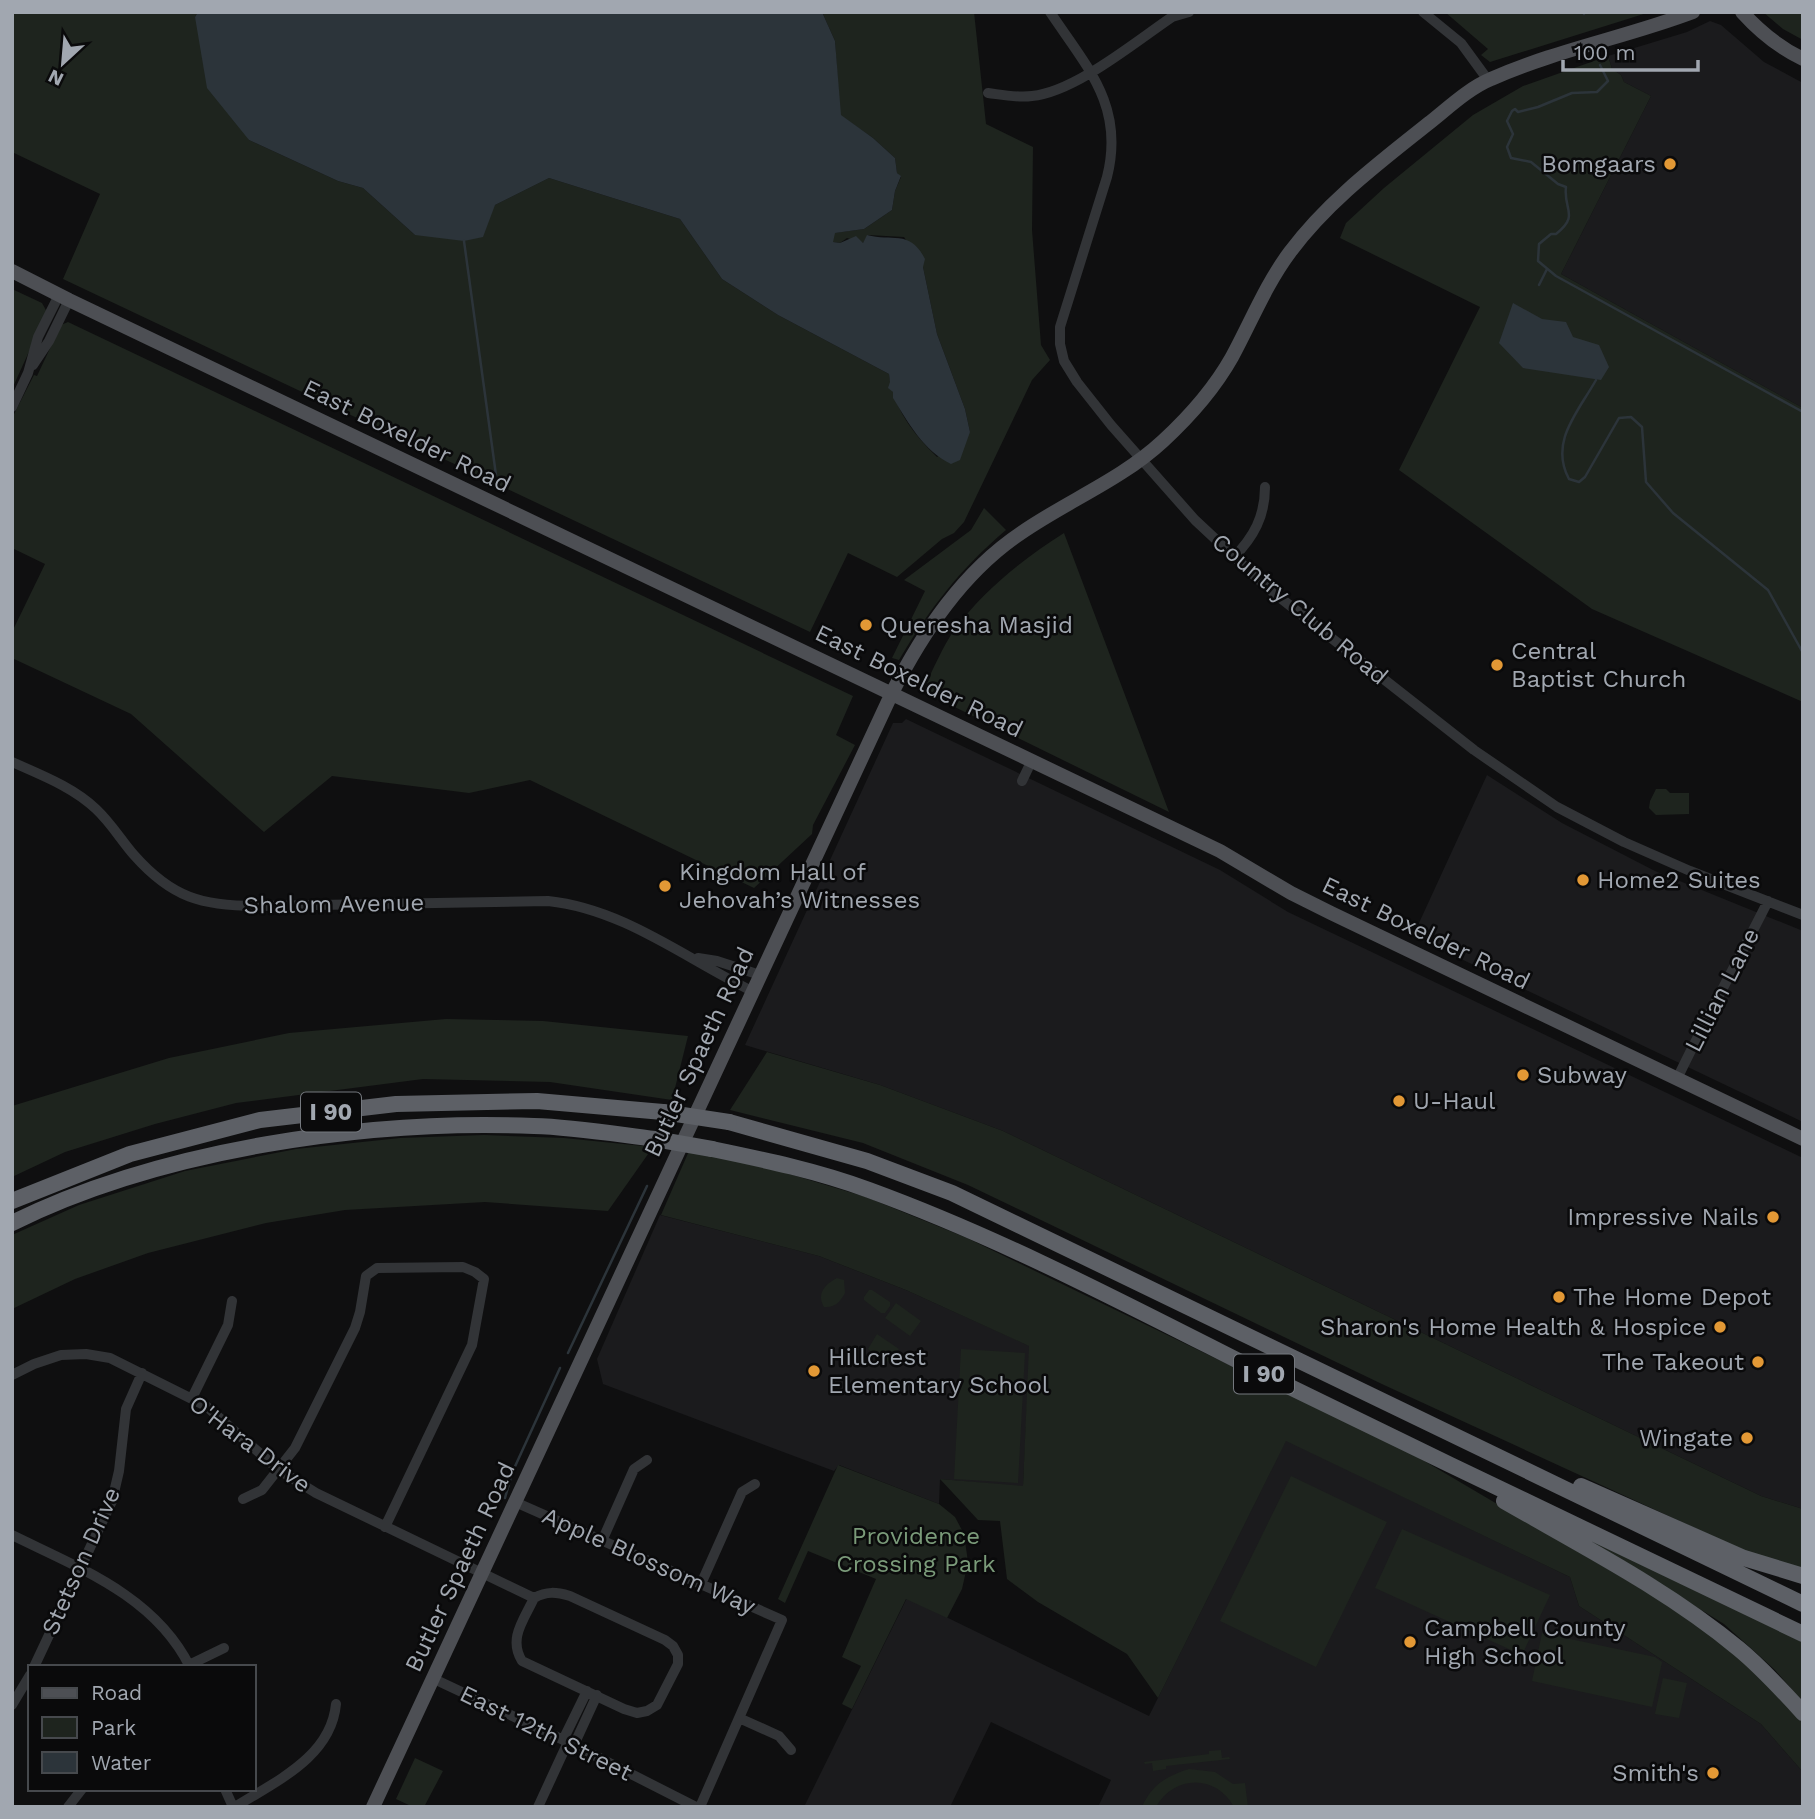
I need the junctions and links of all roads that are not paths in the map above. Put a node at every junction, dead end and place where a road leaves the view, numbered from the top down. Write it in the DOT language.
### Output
graph roads {
  1 [pos="1049,12"];
  2 [pos="1189,12"];
  3 [pos="1423,12"];
  4 [pos="1693,12"];
  5 [pos="1742,12"];
  6 [pos="1803,59"];
  7 [pos="1091,73"];
  8 [pos="1488,80"];
  9 [pos="988,93"];
  10 [pos="12,271"];
  11 [pos="64,298"];
  12 [pos="12,407"];
  13 [pos="1141,458"];
  14 [pos="1265,487"];
  15 [pos="1233,558"];
  16 [pos="892,693"];
  17 [pos="1032,761"];
  18 [pos="12,762"];
  19 [pos="1022,781"];
  20 [pos="1768,901"];
  21 [pos="1803,915"];
  22 [pos="695,958"];
  23 [pos="760,975"];
  24 [pos="752,991"];
  25 [pos="1678,1079"];
  26 [pos="1803,1139"];
  27 [pos="12,1201"];
  28 [pos="12,1223"];
  29 [pos="232,1301"];
  30 [pos="1316,1369"];
  31 [pos="142,1373"];
  32 [pos="12,1375"];
  33 [pos="192,1398"];
  34 [pos="1374,1428"];
  35 [pos="647,1460"];
  36 [pos="279,1470"];
  37 [pos="755,1484"];
  38 [pos="243,1499"];
  39 [pos="515,1502"];
  40 [pos="385,1527"];
  41 [pos="12,1535"];
  42 [pos="602,1541"];
  43 [pos="80,1569"];
  44 [pos="482,1574"];
  45 [pos="1803,1576"];
  46 [pos="701,1584"];
  47 [pos="534,1598"];
  48 [pos="1803,1604"];
  49 [pos="1803,1634"];
  50 [pos="224,1648"];
  51 [pos="36,1665"];
  52 [pos="188,1665"];
  53 [pos="191,1665"];
  54 [pos="28,1679"];
  55 [pos="434,1679"];
  56 [pos="592,1693"];
  57 [pos="12,1704"];
  58 [pos="336,1704"];
  59 [pos="1803,1713"];
  60 [pos="739,1718"];
  61 [pos="568,1742"];
  62 [pos="791,1750"];
  63 [pos="80,1791"];
  64 [pos="226,1791"];
  65 [pos="68,1807"];
  66 [pos="234,1807"];
  67 [pos="373,1807"];
  68 [pos="538,1807"];
  69 [pos="698,1807"];
  1 -- 7 [label="street, Country Club Road"];
  2 -- 7 [label="street"];
  3 -- 8 [label="street"];
  4 -- 8 [label="main road, Butler Spaeth Road"];
  5 -- 6 [label="main road"];
  7 -- 9 [label="street"];
  7 -- 13 [label="street, Country Club Road"];
  8 -- 13 [label="main road, Butler Spaeth Road"];
  10 -- 11 [label="main road, East Boxelder Road"];
  11 -- 12 [label="street"];
  11 -- 16 [label="main road, East Boxelder Road"];
  13 -- 15 [label="street, Country Club Road"];
  13 -- 16 [label="main road, Butler Spaeth Road"];
  14 -- 15 [label="street"];
  15 -- 20 [label="street, Country Club Road"];
  16 -- 17 [label="main road, East Boxelder Road"];
  16 -- 23 [label="main road, Butler Spaeth Road"];
  17 -- 19 [label="street"];
  17 -- 25 [label="main road, East Boxelder Road"];
  18 -- 22 [label="street, Shalom Avenue"];
  20 -- 21 [label="street, Country Club Road"];
  20 -- 25 [label="street, Lillian Lane"];
  22 -- 23 [label="street, Shalom Avenue"];
  22 -- 24 [label="street, Shalom Avenue"];
  23 -- 24 [label="main road, Butler Spaeth Road"];
  24 -- 39 [label="main road, Butler Spaeth Road"];
  25 -- 26 [label="main road, East Boxelder Road"];
  27 -- 30 [label="highway, I 90, bridge"];
  28 -- 34 [label="highway, I 90, bridge"];
  29 -- 33 [label="street"];
  30 -- 45 [label="highway, I 90"];
  30 -- 48 [label="highway, I 90"];
  31 -- 32 [label="street, O'Hara Drive"];
  31 -- 33 [label="street, O'Hara Drive"];
  31 -- 43 [label="street, Stetson Drive"];
  33 -- 36 [label="street, O'Hara Drive"];
  34 -- 49 [label="highway, I 90"];
  34 -- 59 [label="highway, I 90"];
  35 -- 42 [label="street"];
  36 -- 38 [label="street"];
  36 -- 40 [label="street, O'Hara Drive"];
  36 -- 40 [label="street"];
  37 -- 46 [label="street"];
  39 -- 42 [label="street, Apple Blossom Way"];
  39 -- 44 [label="main road, Butler Spaeth Road"];
  40 -- 44 [label="street, O'Hara Drive"];
  41 -- 43 [label="street"];
  42 -- 46 [label="street, Apple Blossom Way"];
  43 -- 51 [label="street, Stetson Drive"];
  43 -- 52 [label="street"];
  44 -- 47 [label="street, O'Hara Drive"];
  44 -- 55 [label="main road, Butler Spaeth Road"];
  46 -- 60 [label="street, Apple Blossom Way"];
  47 -- 56 [label="street"];
  47 -- 56 [label="street"];
  50 -- 53 [label="street"];
  54 -- 57 [label="street, Stetson Drive"];
  55 -- 61 [label="street, East 12th Street"];
  55 -- 67 [label="main road, Butler Spaeth Road"];
  56 -- 61 [label="street"];
  58 -- 66 [label="street"];
  60 -- 62 [label="street"];
  60 -- 69 [label="street"];
  61 -- 68 [label="street"];
  61 -- 69 [label="street, East 12th Street"];
  63 -- 65 [label="street"];
  64 -- 66 [label="street"];
}
